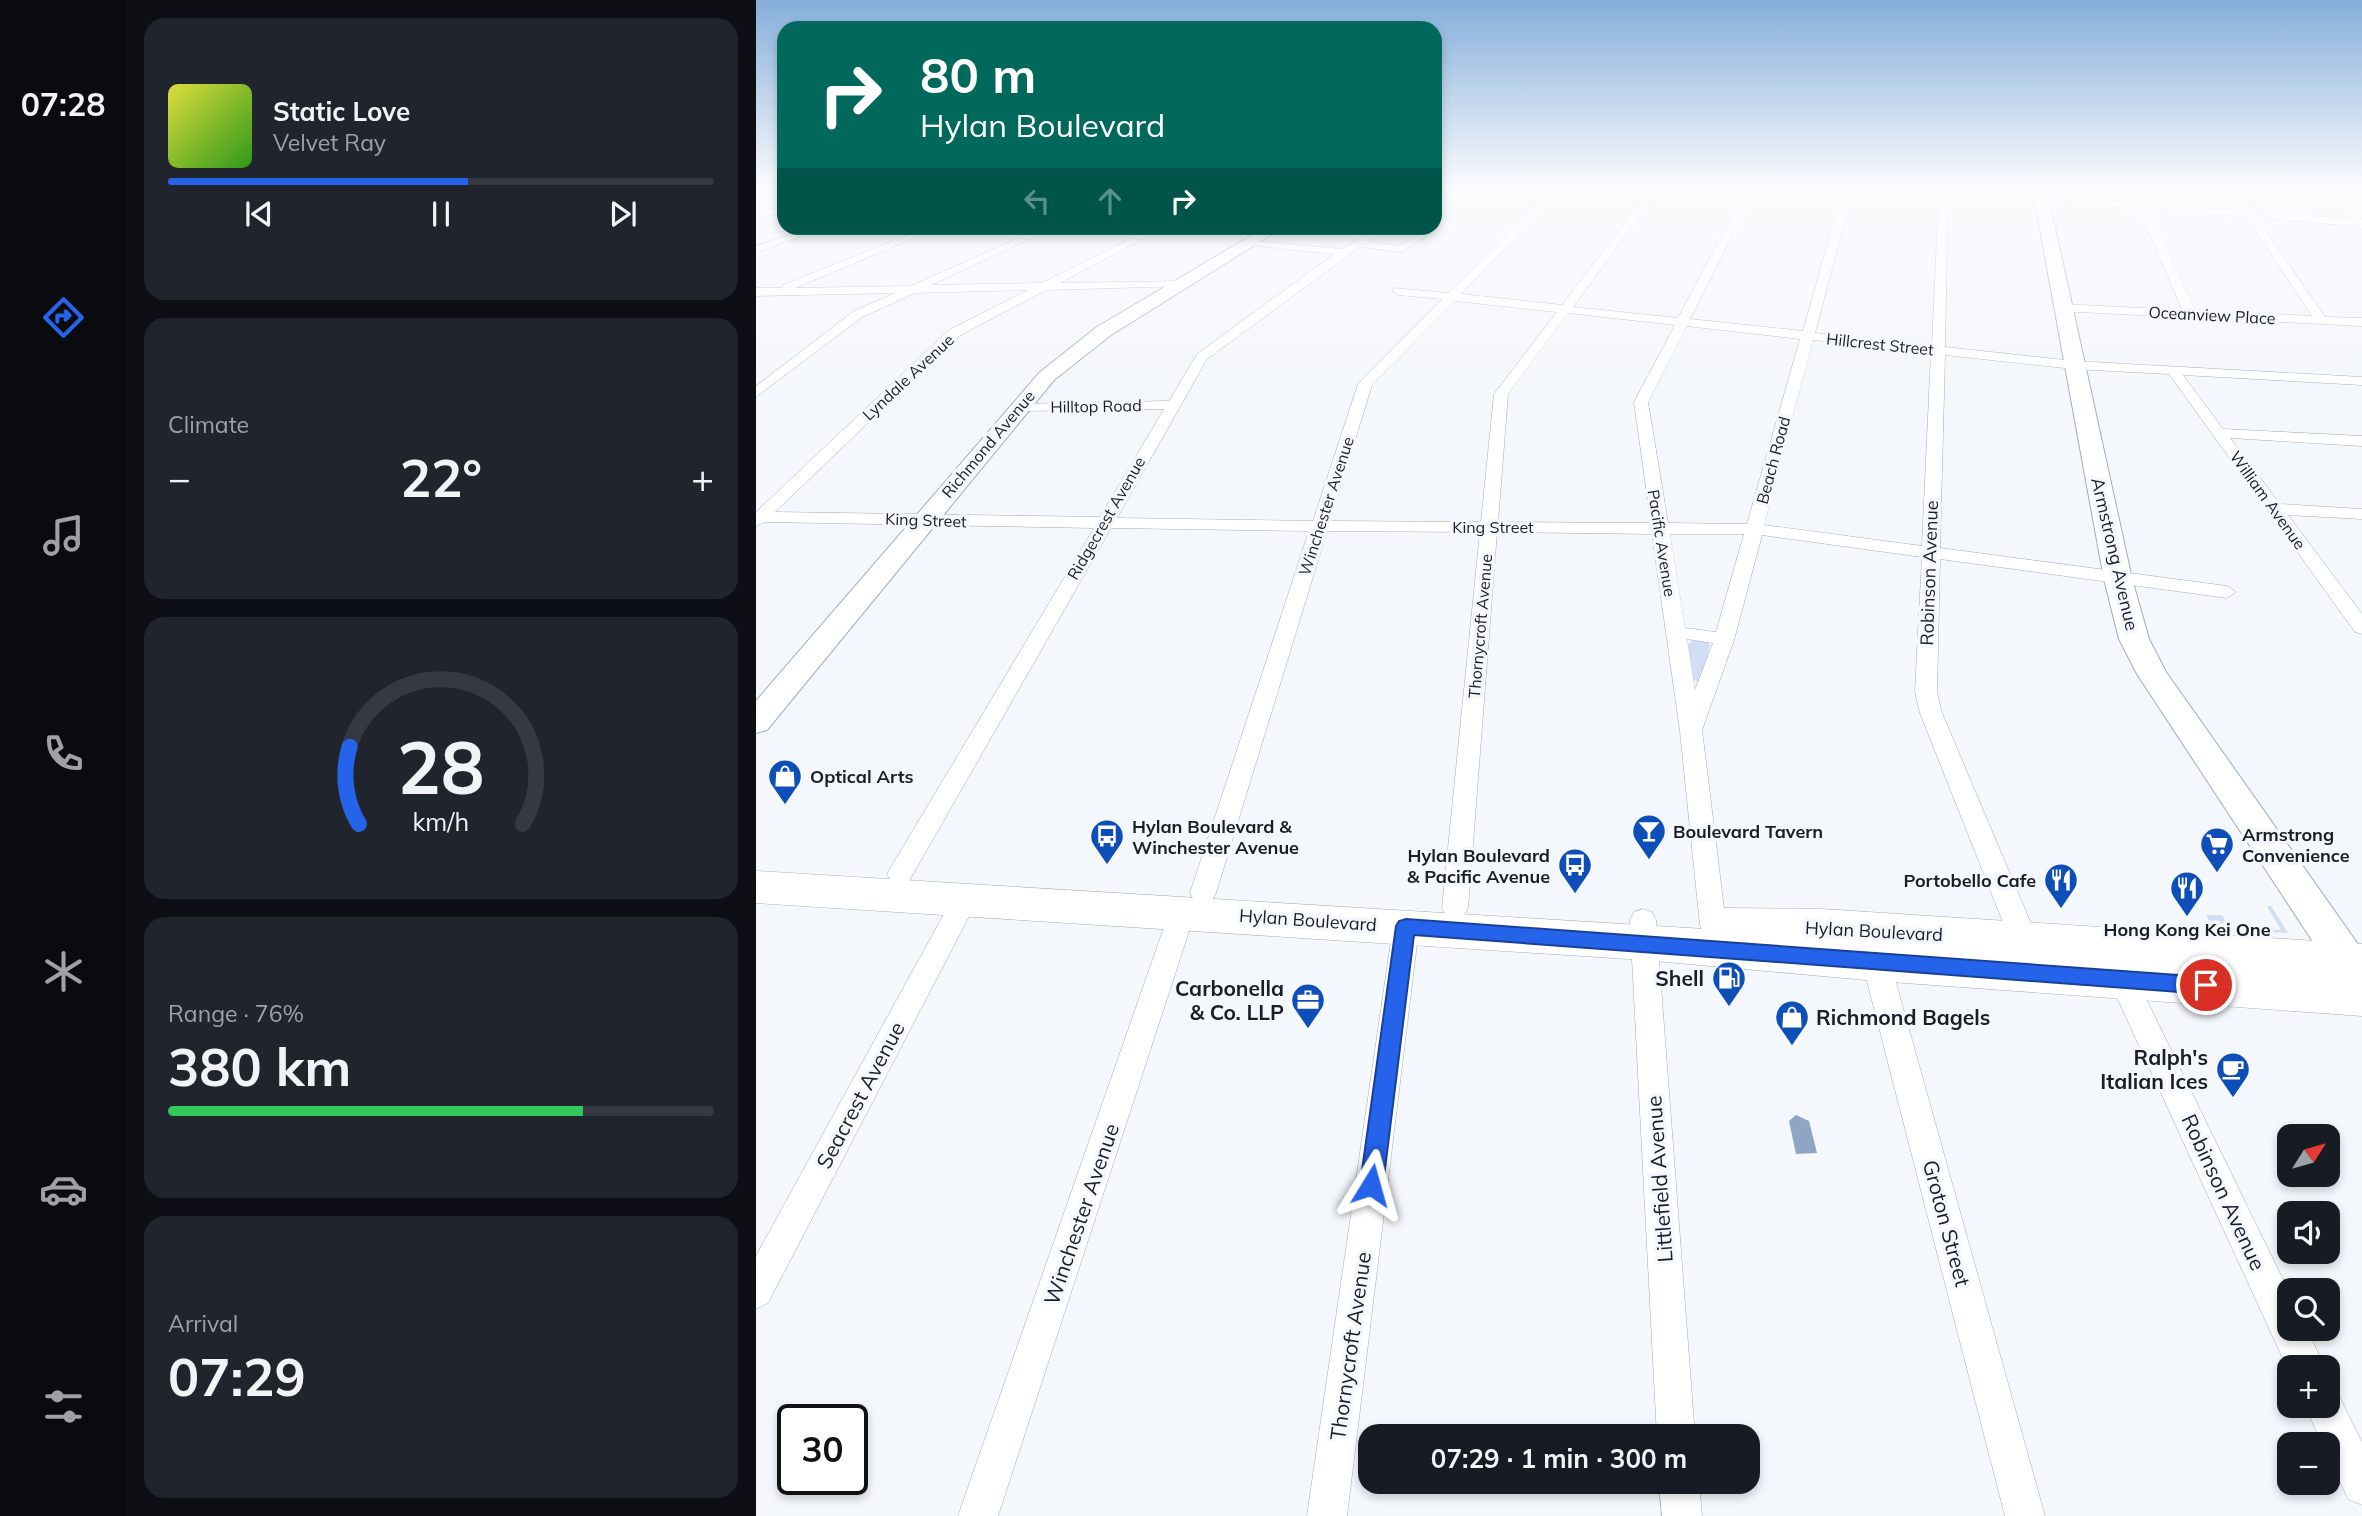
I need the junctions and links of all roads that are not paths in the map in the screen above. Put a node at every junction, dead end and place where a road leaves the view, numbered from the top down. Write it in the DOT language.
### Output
graph roads {
  1 [pos="862,257"];
  2 [pos="984,257"];
  3 [pos="1102,257"];
  4 [pos="1226,257"];
  5 [pos="1339,257"];
  6 [pos="1493,257"];
  7 [pos="1605,257"];
  8 [pos="1717,257"];
  9 [pos="1829,257"];
  10 [pos="1941,257"];
  11 [pos="2053,257"];
  12 [pos="2165,257"];
  13 [pos="2278,257"];
  14 [pos="1181,284"];
  15 [pos="1043,287"];
  16 [pos="912,289"];
  17 [pos="1398,291"];
  18 [pos="756,292"];
  19 [pos="776,292"];
  20 [pos="1452,298"];
  21 [pos="756,302"];
  22 [pos="2062,308"];
  23 [pos="1565,310"];
  24 [pos="2190,314"];
  25 [pos="2321,320"];
  26 [pos="2362,322"];
  27 [pos="1683,323"];
  28 [pos="1807,336"];
  29 [pos="1937,350"];
  30 [pos="2074,365"];
  31 [pos="2174,372"];
  32 [pos="2362,381"];
  33 [pos="756,393"];
  34 [pos="1174,405"];
  35 [pos="1018,407"];
  36 [pos="2219,433"];
  37 [pos="2362,441"];
  38 [pos="2274,509"];
  39 [pos="2362,514"];
  40 [pos="757,518"];
  41 [pos="925,520"];
  42 [pos="1103,523"];
  43 [pos="1320,526"];
  44 [pos="1659,526"];
  45 [pos="1489,527"];
  46 [pos="1754,529"];
  47 [pos="1929,553"];
  48 [pos="2118,579"];
  49 [pos="2227,592"];
  50 [pos="2354,605"];
  51 [pos="2362,628"];
  52 [pos="1676,634"];
  53 [pos="1724,640"];
  54 [pos="756,722"];
  55 [pos="1691,731"];
  56 [pos="900,874"];
  57 [pos="757,883"];
  58 [pos="965,899"];
  59 [pos="1193,903"];
  60 [pos="1455,908"];
  61 [pos="1713,925"];
  62 [pos="1406,926"];
  63 [pos="1643,931"];
  64 [pos="2024,940"];
  65 [pos="1872,946"];
  66 [pos="2358,976"];
  67 [pos="2123,980"];
  68 [pos="756,1291"];
  69 [pos="2300,1355"];
  70 [pos="2330,1418"];
  71 [pos="1675,1424"];
  72 [pos="2362,1485"];
  73 [pos="1680,1494"];
  74 [pos="978,1516"];
  75 [pos="1327,1516"];
  76 [pos="1682,1516"];
  77 [pos="2025,1516"];
  1 -- 19 [label="street"];
  2 -- 16 [label="street"];
  3 -- 15 [label="street, Lyndale Avenue"];
  4 -- 14 [label="street, Richmond Avenue"];
  5 -- 34 [label="street, Ridgecrest Avenue"];
  6 -- 20 [label="street, Winchester Avenue"];
  7 -- 23 [label="street, Thornycroft Avenue"];
  8 -- 27 [label="street, Pacific Avenue"];
  9 -- 28 [label="street, Beach Road"];
  10 -- 29 [label="street, Robinson Avenue"];
  11 -- 22 [label="street, Armstrong Avenue"];
  12 -- 24 [label="street"];
  13 -- 25 [label="street"];
  14 -- 15 [label="street"];
  14 -- 35 [label="street, Richmond Avenue"];
  15 -- 16 [label="street"];
  15 -- 40 [label="street, Lyndale Avenue"];
  16 -- 19 [label="street"];
  16 -- 33 [label="street"];
  17 -- 20 [label="street, Hillcrest Street"];
  18 -- 19 [label="street"];
  19 -- 21 [label="street"];
  20 -- 23 [label="street, Hillcrest Street"];
  20 -- 43 [label="street, Winchester Avenue"];
  22 -- 24 [label="street, Oceanview Place"];
  22 -- 30 [label="street, Armstrong Avenue"];
  23 -- 27 [label="street, Hillcrest Street"];
  23 -- 45 [label="street, Thornycroft Avenue"];
  24 -- 25 [label="street, Oceanview Place"];
  25 -- 26 [label="street, Oceanview Place"];
  27 -- 28 [label="street, Hillcrest Street"];
  27 -- 44 [label="street, Pacific Avenue"];
  28 -- 29 [label="street, Hillcrest Street"];
  28 -- 46 [label="street, Beach Road"];
  29 -- 30 [label="street, Hillcrest Street"];
  29 -- 47 [label="street, Robinson Avenue"];
  30 -- 31 [label="street, Hillcrest Street"];
  30 -- 48 [label="street, Armstrong Avenue"];
  31 -- 32 [label="street, Hillcrest Street"];
  31 -- 36 [label="street, William Avenue"];
  34 -- 35 [label="street, Hilltop Road"];
  34 -- 42 [label="street, Ridgecrest Avenue"];
  35 -- 41 [label="street, Richmond Avenue"];
  36 -- 37 [label="street"];
  36 -- 38 [label="street, William Avenue"];
  38 -- 39 [label="street"];
  38 -- 50 [label="street, William Avenue"];
  40 -- 41 [label="street, King Street"];
  41 -- 42 [label="street, King Street"];
  41 -- 54 [label="street, Richmond Avenue"];
  42 -- 43 [label="street, King Street"];
  42 -- 56 [label="street, Ridgecrest Avenue"];
  43 -- 45 [label="street, King Street"];
  43 -- 59 [label="street, Winchester Avenue"];
  44 -- 45 [label="street, King Street"];
  44 -- 46 [label="street, King Street"];
  44 -- 52 [label="street, Pacific Avenue"];
  45 -- 60 [label="street, Thornycroft Avenue"];
  46 -- 47 [label="street, King Street"];
  46 -- 53 [label="street, Beach Road"];
  47 -- 48 [label="street, King Street"];
  47 -- 64 [label="street, Robinson Avenue"];
  48 -- 49 [label="street, King Street"];
  48 -- 66 [label="street, Armstrong Avenue"];
  50 -- 51 [label="street, William Avenue"];
  52 -- 53 [label="street"];
  52 -- 55 [label="street, Pacific Avenue"];
  53 -- 55 [label="street, Beach Road"];
  55 -- 61 [label="street, Pacific Avenue"];
  56 -- 57 [label="main road, Hylan Boulevard"];
  56 -- 59 [label="main road, Hylan Boulevard"];
  57 -- 58 [label="main road, Hylan Boulevard"];
  58 -- 59 [label="main road, Hylan Boulevard"];
  58 -- 68 [label="street, Seacrest Avenue"];
  59 -- 60 [label="main road, Hylan Boulevard"];
  59 -- 62 [label="main road, Hylan Boulevard"];
  59 -- 74 [label="street, Winchester Avenue"];
  60 -- 63 [label="main road, Hylan Boulevard"];
  61 -- 63 [label="main road, Hylan Boulevard"];
  61 -- 65 [label="main road, Hylan Boulevard"];
  62 -- 63 [label="main road, Hylan Boulevard"];
  62 -- 75 [label="street, Thornycroft Avenue"];
  63 -- 65 [label="main road, Hylan Boulevard"];
  63 -- 71 [label="street, Littlefield Avenue"];
  64 -- 65 [label="main road, Hylan Boulevard"];
  64 -- 66 [label="main road, Hylan Boulevard"];
  65 -- 67 [label="main road, Hylan Boulevard"];
  65 -- 77 [label="street, Groton Street"];
  66 -- 67 [label="main road, Hylan Boulevard"];
  67 -- 69 [label="street, Robinson Avenue"];
  70 -- 72 [label="street"];
  73 -- 76 [label="street"];
}
